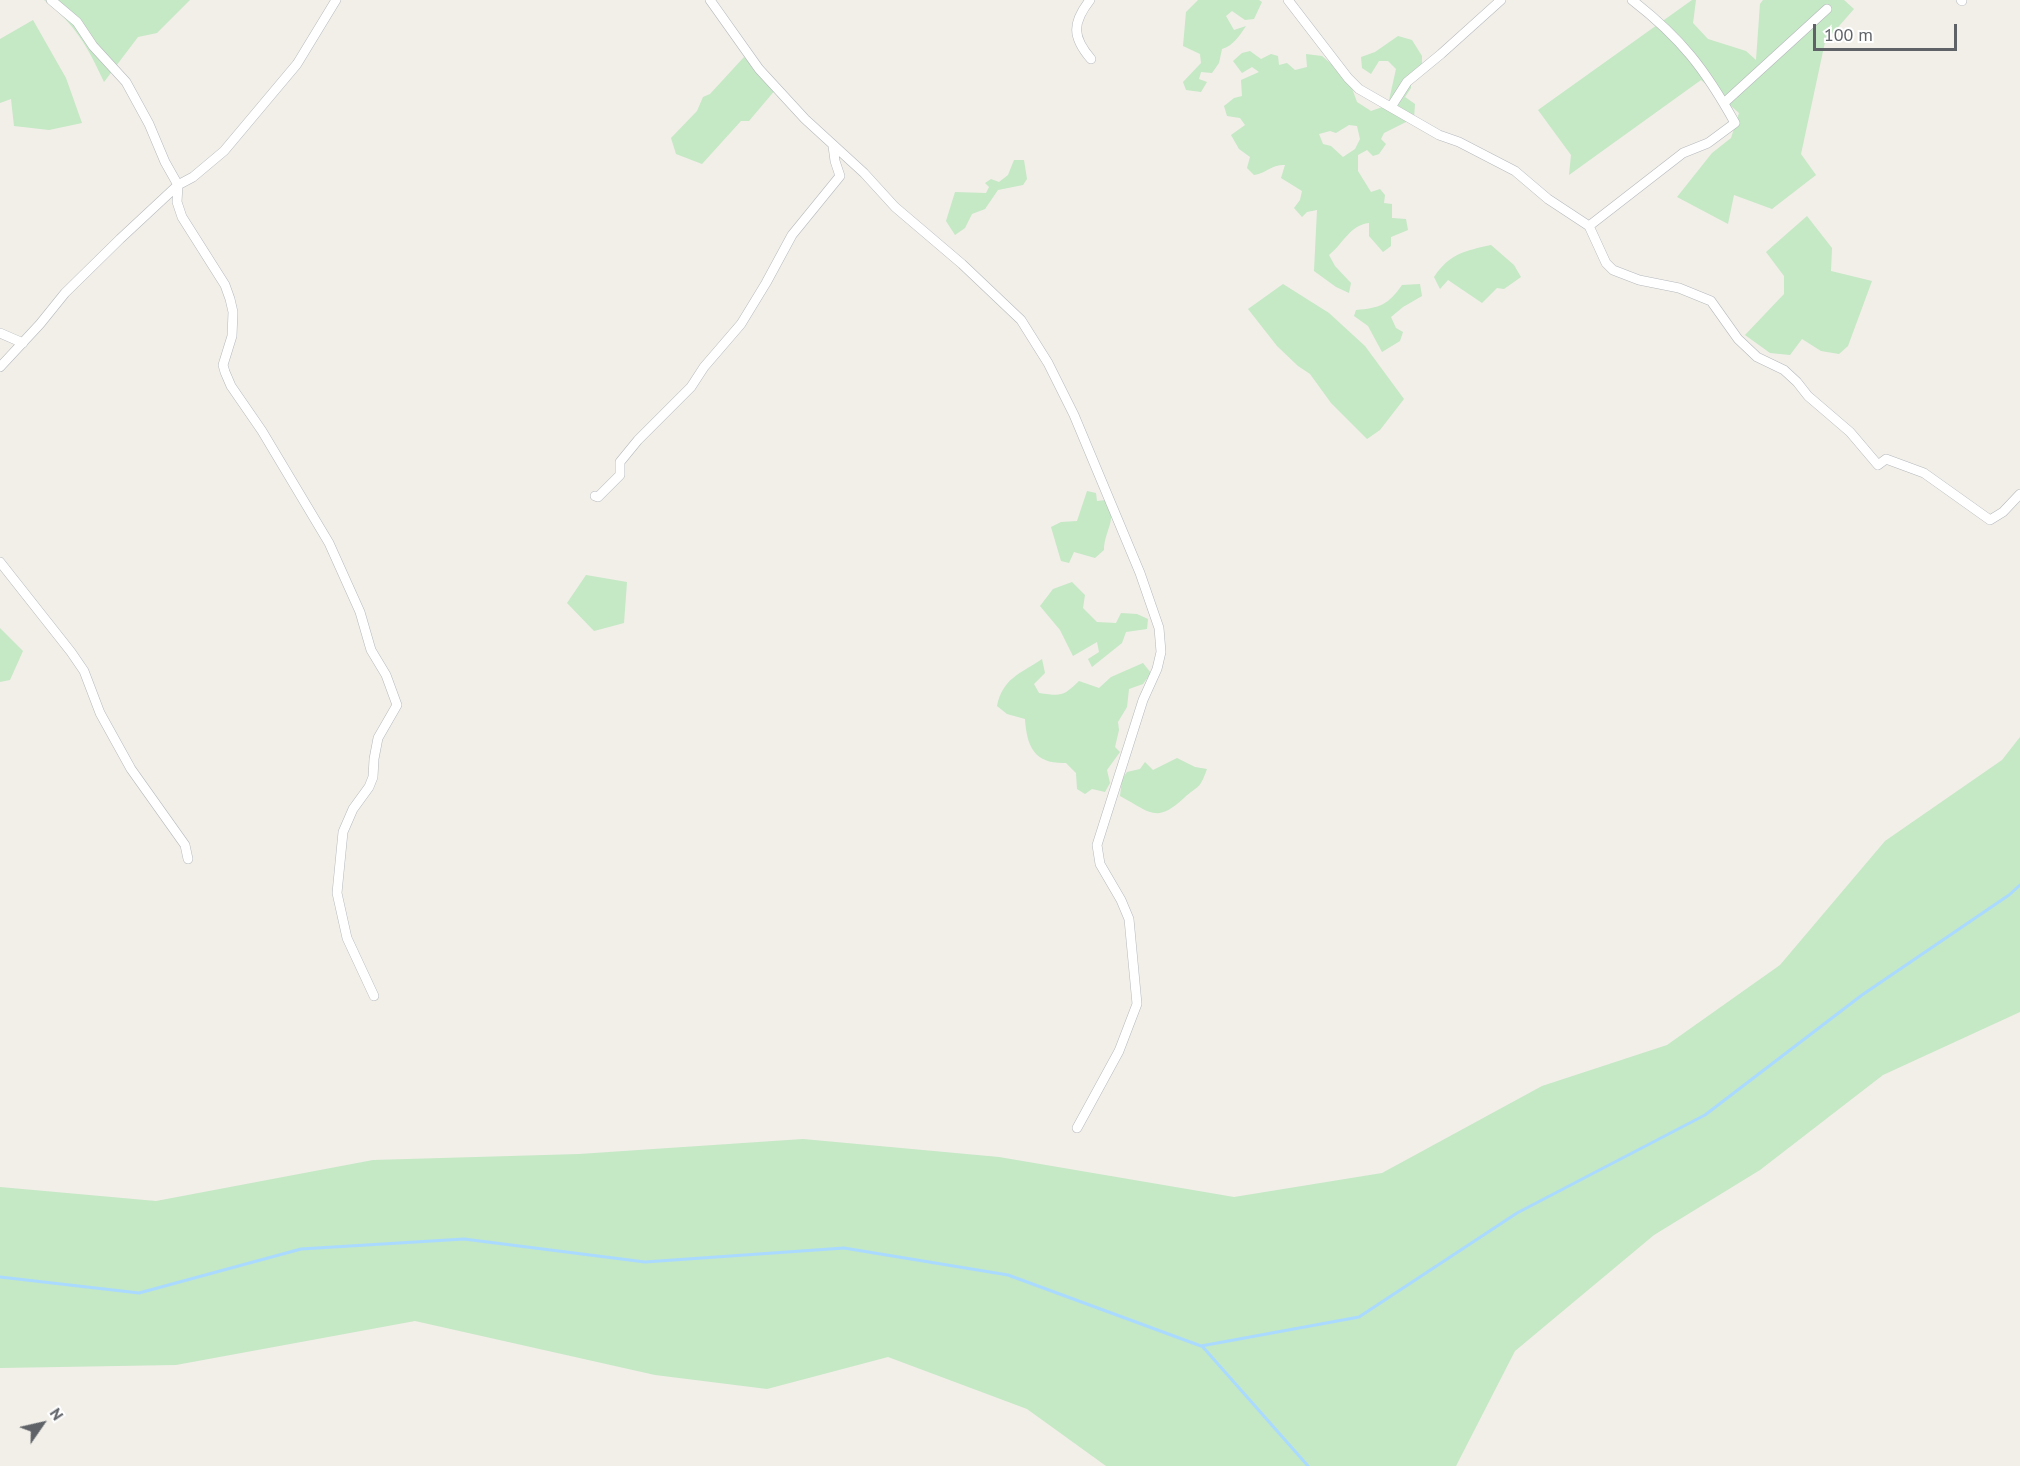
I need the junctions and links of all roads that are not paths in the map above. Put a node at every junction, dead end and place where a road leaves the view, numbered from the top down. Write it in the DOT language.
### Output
graph roads {
  1 [pos="51,0"];
  2 [pos="336,0"];
  3 [pos="710,0"];
  4 [pos="1090,0"];
  5 [pos="1288,0"];
  6 [pos="1501,0"];
  7 [pos="1632,0"];
  8 [pos="1827,9"];
  9 [pos="1090,59"];
  10 [pos="1724,103"];
  11 [pos="1391,107"];
  12 [pos="833,146"];
  13 [pos="178,185"];
  14 [pos="1589,226"];
  15 [pos="0,333"];
  16 [pos="23,343"];
  17 [pos="0,367"];
  18 [pos="2020,494"];
  19 [pos="595,496"];
  20 [pos="0,562"];
  21 [pos="188,859"];
  22 [pos="374,996"];
  23 [pos="1077,1128"];
  1 -- 13 [label="street"];
  2 -- 13 [label="street"];
  3 -- 12 [label="street"];
  4 -- 9 [label="street"];
  5 -- 11 [label="street"];
  6 -- 11 [label="street"];
  7 -- 10 [label="street"];
  8 -- 10 [label="street"];
  10 -- 14 [label="street"];
  11 -- 14 [label="street"];
  12 -- 19 [label="street"];
  12 -- 23 [label="street"];
  13 -- 16 [label="street"];
  13 -- 22 [label="street"];
  14 -- 18 [label="street"];
  15 -- 16 [label="street"];
  16 -- 17 [label="street"];
  20 -- 21 [label="street"];
}
